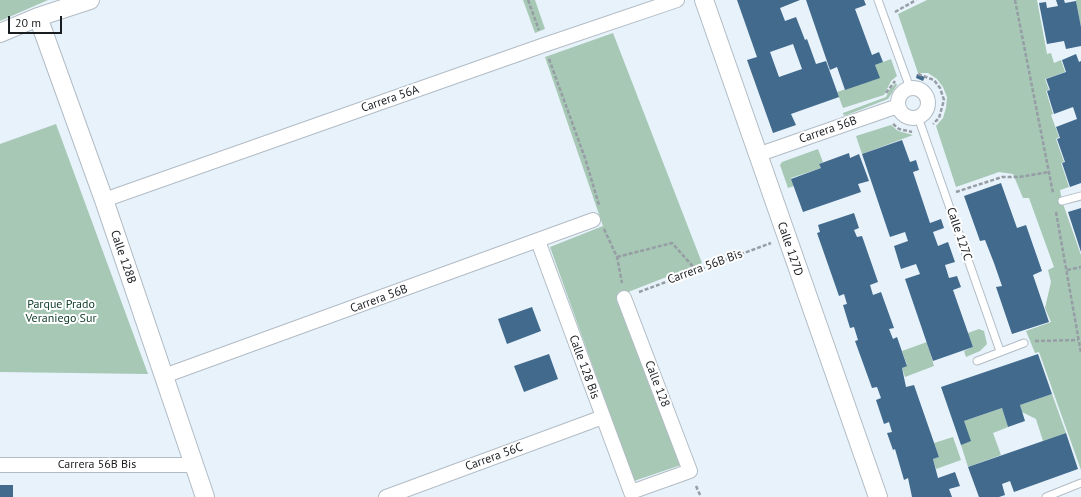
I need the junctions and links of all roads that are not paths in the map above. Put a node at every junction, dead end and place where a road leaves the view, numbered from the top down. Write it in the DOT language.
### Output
graph roads {
  1 [pos="90,0"];
  2 [pos="677,0"];
  3 [pos="704,0"];
  4 [pos="878,0"];
  5 [pos="38,17"];
  6 [pos="0,33"];
  7 [pos="910,88"];
  8 [pos="898,106"];
  9 [pos="918,117"];
  10 [pos="757,155"];
  11 [pos="1081,196"];
  12 [pos="104,200"];
  13 [pos="1062,201"];
  14 [pos="593,220"];
  15 [pos="538,241"];
  16 [pos="624,298"];
  17 [pos="1024,343"];
  18 [pos="1000,351"];
  19 [pos="976,361"];
  20 [pos="164,376"];
  21 [pos="603,418"];
  22 [pos="0,465"];
  23 [pos="194,465"];
  24 [pos="1081,483"];
  25 [pos="631,492"];
  26 [pos="205,497"];
  27 [pos="386,497"];
  28 [pos="878,497"];
  29 [pos="1048,497"];
  1 -- 5 [label="street"];
  2 -- 12 [label="street, Carrera 56A"];
  3 -- 10 [label="street, Calle 127D"];
  4 -- 7 [label="lane"];
  5 -- 6 [label="street"];
  5 -- 12 [label="street, Calle 128B"];
  7 -- 8 [label="street"];
  7 -- 9 [label="street"];
  8 -- 9 [label="street"];
  8 -- 10 [label="street, Carrera 56B"];
  9 -- 18 [label="lane, Calle 127C"];
  10 -- 28 [label="street, Calle 127D"];
  11 -- 13 [label="lane"];
  12 -- 20 [label="street, Calle 128B"];
  14 -- 15 [label="street, Carrera 56B"];
  15 -- 20 [label="street, Carrera 56B"];
  15 -- 21 [label="street, Calle 128 Bis"];
  16 -- 25 [label="street, Calle 128"];
  17 -- 18 [label="lane"];
  18 -- 19 [label="lane"];
  20 -- 23 [label="street, Calle 128B"];
  21 -- 25 [label="street, Calle 128 Bis"];
  21 -- 27 [label="street, Carrera 56C"];
  22 -- 23 [label="street, Carrera 56B Bis"];
  23 -- 26 [label="street, Calle 128B"];
  24 -- 29 [label="lane"];
}
